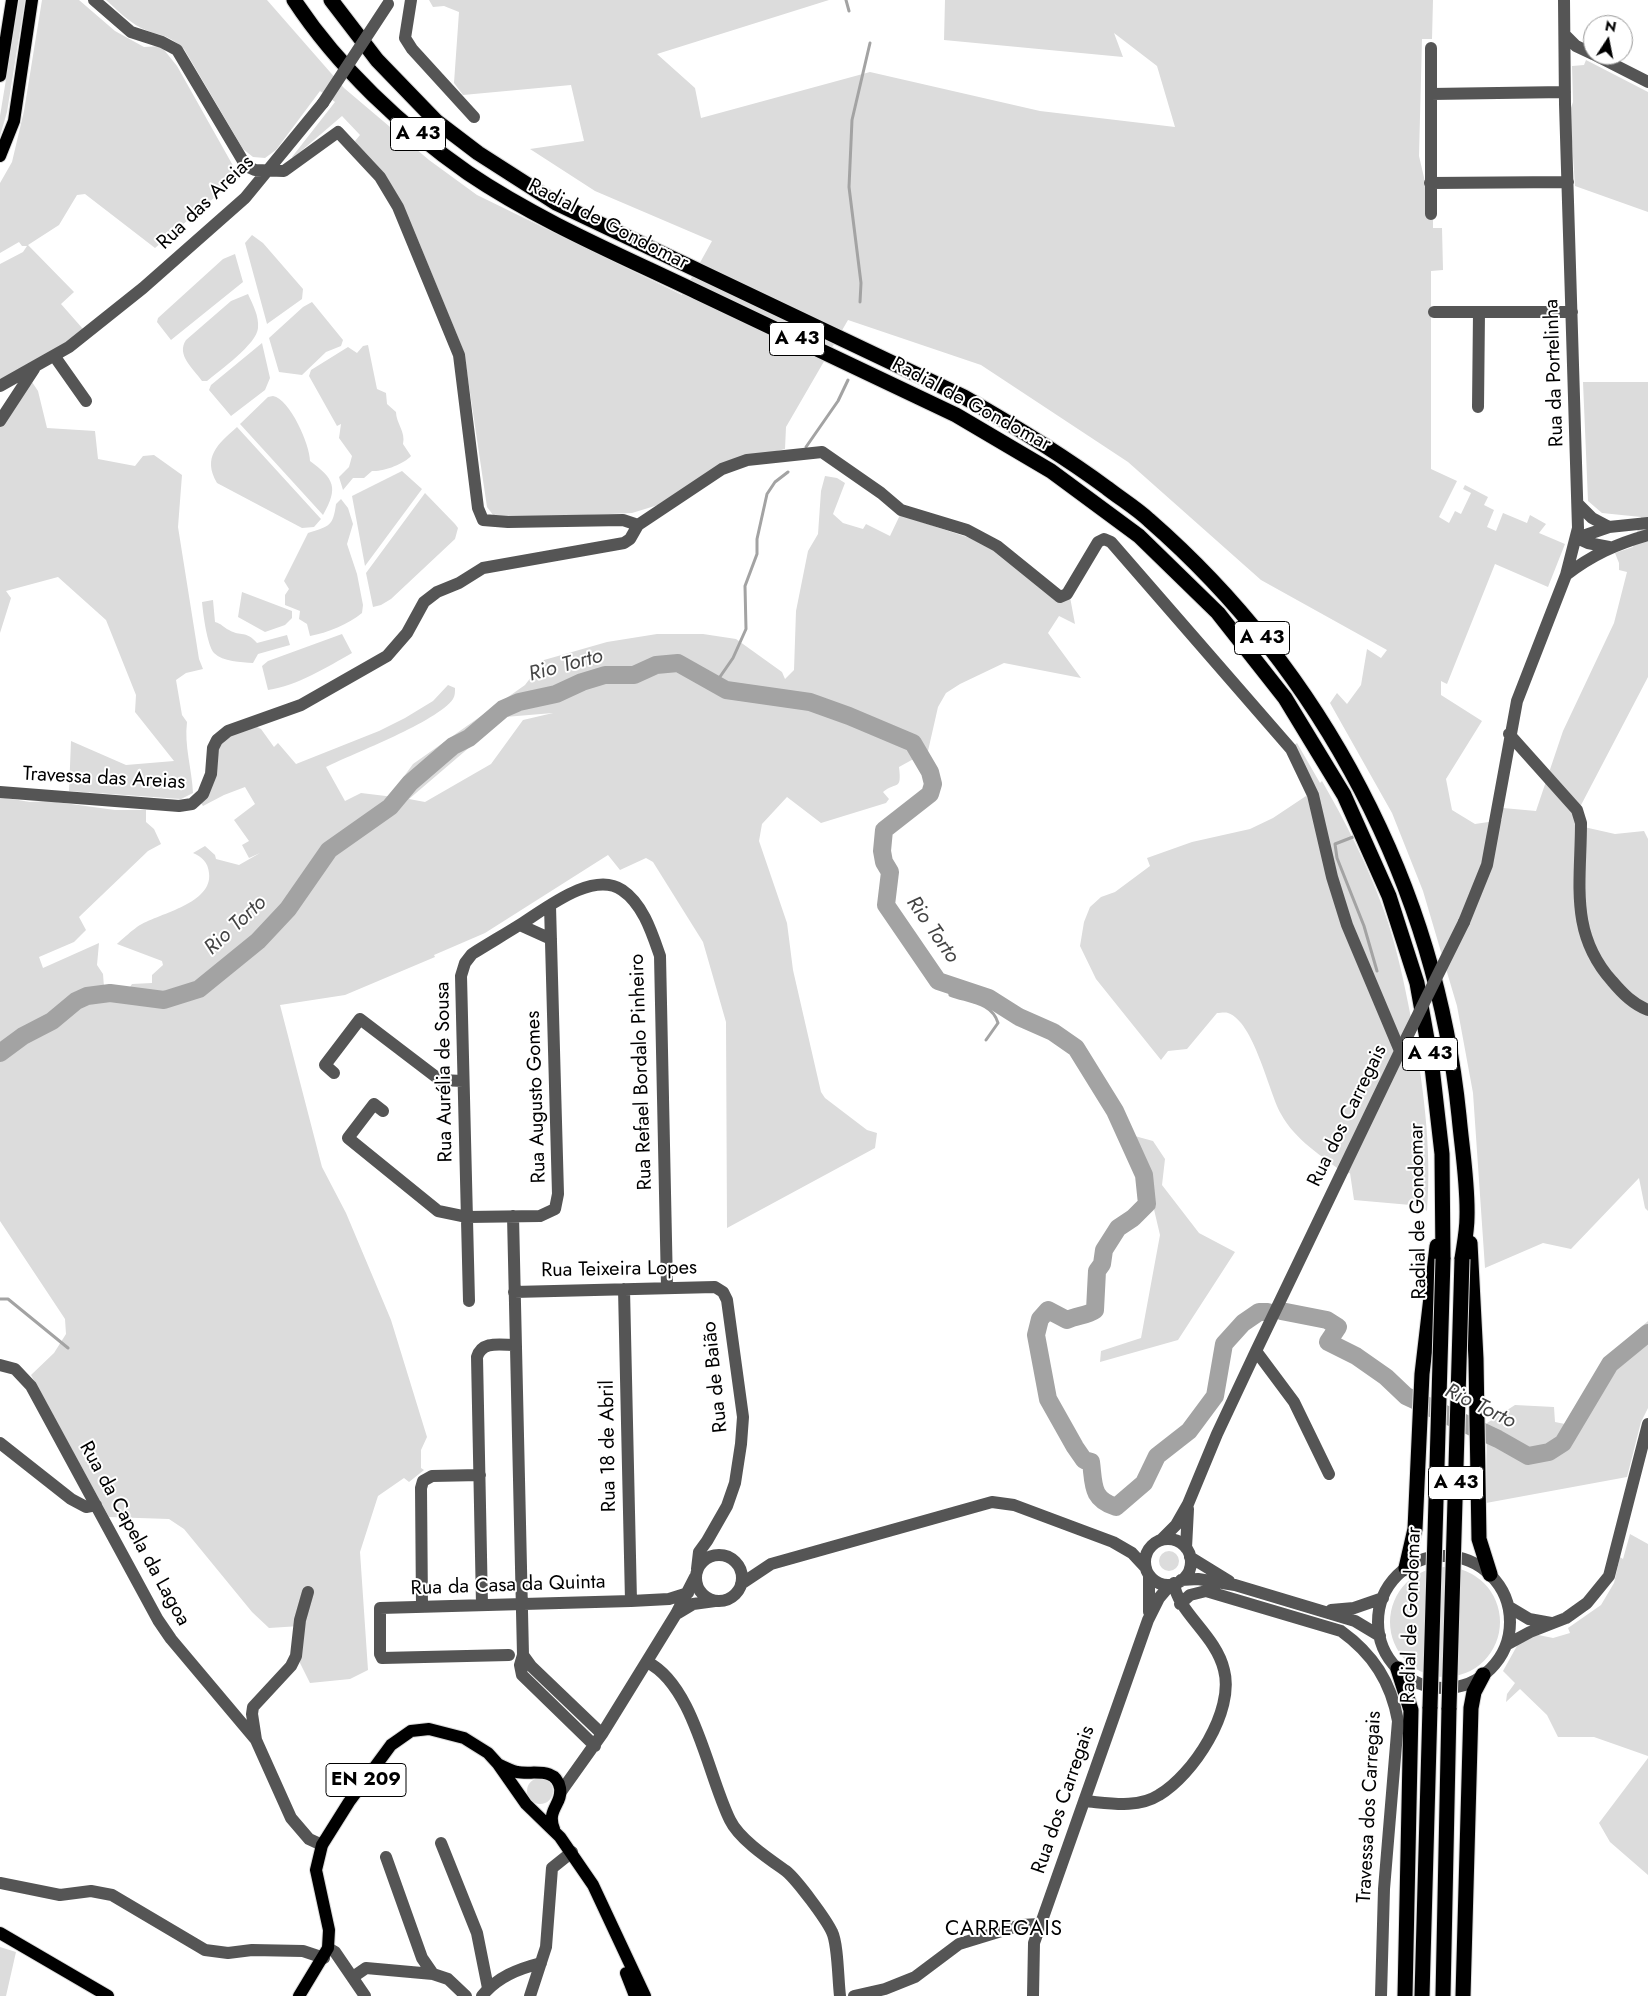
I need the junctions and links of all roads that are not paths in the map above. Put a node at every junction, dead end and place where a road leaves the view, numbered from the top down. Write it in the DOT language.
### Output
graph roads {
  1 [pos="12,0"];
  2 [pos="32,0"];
  3 [pos="94,0"];
  4 [pos="285,0"];
  5 [pos="294,0"];
  6 [pos="331,0"];
  7 [pos="412,0"];
  8 [pos="1564,0"];
  9 [pos="390,2"];
  10 [pos="309,24"];
  11 [pos="1565,35"];
  12 [pos="1431,48"];
  13 [pos="1583,49"];
  14 [pos="1619,65"];
  15 [pos="0,76"];
  16 [pos="1646,77"];
  17 [pos="1565,92"];
  18 [pos="1431,94"];
  19 [pos="474,117"];
  20 [pos="0,156"];
  21 [pos="268,171"];
  22 [pos="1430,182"];
  23 [pos="1568,182"];
  24 [pos="1431,214"];
  25 [pos="1434,312"];
  26 [pos="1479,312"];
  27 [pos="1572,312"];
  28 [pos="55,357"];
  29 [pos="35,367"];
  30 [pos="0,386"];
  31 [pos="86,401"];
  32 [pos="1478,407"];
  33 [pos="0,421"];
  34 [pos="1578,504"];
  35 [pos="1648,524"];
  36 [pos="638,525"];
  37 [pos="1609,527"];
  38 [pos="1648,535"];
  39 [pos="1577,538"];
  40 [pos="1609,547"];
  41 [pos="1566,575"];
  42 [pos="1509,734"];
  43 [pos="0,792"];
  44 [pos="550,906"];
  45 [pos="520,925"];
  46 [pos="551,939"];
  47 [pos="1648,1010"];
  48 [pos="1402,1048"];
  49 [pos="334,1073"];
  50 [pos="463,1081"];
  51 [pos="383,1111"];
  52 [pos="512,1216"];
  53 [pos="467,1217"];
  54 [pos="1439,1258"];
  55 [pos="1467,1260"];
  56 [pos="667,1287"];
  57 [pos="624,1289"];
  58 [pos="514,1292"];
  59 [pos="723,1292"];
  60 [pos="469,1301"];
  61 [pos="516,1345"];
  62 [pos="1256,1351"];
  63 [pos="0,1365"];
  64 [pos="1648,1424"];
  65 [pos="0,1443"];
  66 [pos="1329,1474"];
  67 [pos="480,1475"];
  68 [pos="1188,1504"];
  69 [pos="96,1505"];
  70 [pos="707,1541"];
  71 [pos="1158,1541"];
  72 [pos="1113,1542"];
  73 [pos="1188,1552"];
  74 [pos="709,1557"];
  75 [pos="733,1561"];
  76 [pos="770,1564"];
  77 [pos="1406,1568"];
  78 [pos="1147,1571"];
  79 [pos="696,1573"];
  80 [pos="1490,1574"];
  81 [pos="1175,1583"];
  82 [pos="741,1584"];
  83 [pos="1236,1585"];
  84 [pos="308,1592"];
  85 [pos="688,1593"];
  86 [pos="1383,1598"];
  87 [pos="631,1601"];
  88 [pos="715,1601"];
  89 [pos="1180,1604"];
  90 [pos="482,1605"];
  91 [pos="522,1605"];
  92 [pos="422,1607"];
  93 [pos="1509,1607"];
  94 [pos="1326,1611"];
  95 [pos="676,1614"];
  96 [pos="1148,1620"];
  97 [pos="1554,1624"];
  98 [pos="1380,1636"];
  99 [pos="1506,1645"];
  100 [pos="509,1655"];
  101 [pos="647,1662"];
  102 [pos="1398,1669"];
  103 [pos="1483,1675"];
  104 [pos="539,1682"];
  105 [pos="602,1734"];
  106 [pos="256,1740"];
  107 [pos="595,1746"];
  108 [pos="498,1764"];
  109 [pos="578,1767"];
  110 [pos="541,1773"];
  111 [pos="557,1799"];
  112 [pos="1084,1801"];
  113 [pos="527,1803"];
  114 [pos="554,1829"];
  115 [pos="441,1843"];
  116 [pos="322,1845"];
  117 [pos="572,1852"];
  118 [pos="386,1858"];
  119 [pos="581,1867"];
  120 [pos="0,1883"];
  121 [pos="1040,1924"];
  122 [pos="0,1933"];
  123 [pos="327,1953"];
  124 [pos="541,1963"];
  125 [pos="434,1974"];
  126 [pos="353,1976"];
  127 [pos="485,1992"];
  128 [pos="862,1995"];
  129 [pos="108,1996"];
  130 [pos="299,1996"];
  131 [pos="365,1996"];
  132 [pos="466,1996"];
  133 [pos="530,1996"];
  134 [pos="635,1996"];
  135 [pos="645,1996"];
  136 [pos="840,1996"];
  137 [pos="1033,1996"];
  138 [pos="1381,1996"];
  139 [pos="1405,1996"];
  140 [pos="1422,1996"];
  141 [pos="1443,1996"];
  142 [pos="1463,1996"];
  1 -- 15 [label="main road"];
  2 -- 20 [label="main road"];
  3 -- 21 [label="street"];
  4 -- 10 [label="highway"];
  5 -- 10 [label="highway, Radial de Gondomar / A 43"];
  6 -- 55 [label="highway, Radial de Gondomar / A 43"];
  7 -- 19 [label="street"];
  8 -- 11 [label="street, Rua da Portelinha"];
  9 -- 21 [label="street, Rua das Areias, bridge"];
  10 -- 54 [label="highway, Radial de Gondomar / A 43"];
  11 -- 13 [label="street"];
  11 -- 17 [label="street, Rua da Portelinha"];
  12 -- 18 [label="street"];
  14 -- 16 [label="street"];
  17 -- 18 [label="street"];
  17 -- 23 [label="street, Rua da Portelinha"];
  18 -- 22 [label="street"];
  21 -- 28 [label="street, Rua das Areias"];
  21 -- 36 [label="street"];
  22 -- 23 [label="street"];
  22 -- 24 [label="street"];
  23 -- 27 [label="street, Rua da Portelinha"];
  25 -- 26 [label="street"];
  26 -- 27 [label="street"];
  26 -- 32 [label="street"];
  27 -- 34 [label="street, Rua da Portelinha"];
  28 -- 29 [label="street, Rua das Areias"];
  28 -- 31 [label="street"];
  29 -- 30 [label="street, Rua das Areias"];
  29 -- 33 [label="street"];
  34 -- 37 [label="street"];
  34 -- 39 [label="street, Rua da Portelinha"];
  35 -- 37 [label="street"];
  36 -- 43 [label="street, Travessa das Areias"];
  36 -- 48 [label="street"];
  37 -- 39 [label="street"];
  38 -- 40 [label="street"];
  39 -- 40 [label="street"];
  39 -- 41 [label="street, Rua da Portelinha"];
  40 -- 41 [label="street"];
  41 -- 42 [label="street, Rua da Portelinha"];
  42 -- 47 [label="street"];
  42 -- 48 [label="street, Rua dos Carregais, bridge"];
  44 -- 45 [label="street, Rua Refael Bordalo Pinheiro"];
  44 -- 46 [label="street, Rua Augusto Gomes"];
  44 -- 56 [label="street, Rua Refael Bordalo Pinheiro"];
  45 -- 46 [label="street"];
  45 -- 50 [label="street, Rua Aurélia de Sousa"];
  46 -- 52 [label="street, Rua Augusto Gomes"];
  48 -- 62 [label="street, Rua dos Carregais"];
  49 -- 50 [label="street"];
  50 -- 53 [label="street, Rua Aurélia de Sousa"];
  51 -- 53 [label="street"];
  52 -- 53 [label="street"];
  52 -- 58 [label="street"];
  53 -- 60 [label="street, Rua Aurélia de Sousa"];
  54 -- 77 [label="highway, A 43"];
  54 -- 140 [label="highway, Radial de Gondomar / A 43, bridge"];
  55 -- 80 [label="highway, A 43"];
  55 -- 141 [label="highway, Radial de Gondomar / A 43, bridge"];
  56 -- 57 [label="street, Rua Teixeira Lopes"];
  56 -- 59 [label="street, Rua Teixeira Lopes"];
  57 -- 58 [label="street, Rua Teixeira Lopes"];
  57 -- 87 [label="street, Rua 18 de Abril"];
  58 -- 61 [label="street"];
  59 -- 70 [label="street, Rua de Baião"];
  61 -- 67 [label="street"];
  61 -- 91 [label="street"];
  62 -- 66 [label="street"];
  62 -- 68 [label="street, Rua dos Carregais"];
  63 -- 69 [label="street, Rua da Capela da Lagoa"];
  64 -- 97 [label="street"];
  65 -- 69 [label="street"];
  67 -- 90 [label="street"];
  67 -- 92 [label="street"];
  68 -- 71 [label="street, Rua dos Carregais"];
  68 -- 73 [label="street, Rua dos Carregais"];
  69 -- 106 [label="street, Rua da Capela da Lagoa"];
  70 -- 74 [label="street"];
  70 -- 79 [label="street, Rua de Baião"];
  71 -- 72 [label="street"];
  71 -- 73 [label="street"];
  71 -- 78 [label="street"];
  72 -- 76 [label="street"];
  72 -- 78 [label="street"];
  73 -- 81 [label="street"];
  73 -- 83 [label="street"];
  74 -- 75 [label="street"];
  74 -- 79 [label="street"];
  75 -- 76 [label="street"];
  75 -- 82 [label="street"];
  76 -- 82 [label="street"];
  77 -- 80 [label="street"];
  77 -- 86 [label="street"];
  78 -- 81 [label="street"];
  78 -- 96 [label="street, Rua dos Carregais"];
  79 -- 85 [label="street"];
  79 -- 88 [label="street"];
  80 -- 93 [label="street"];
  81 -- 83 [label="street"];
  81 -- 89 [label="street"];
  81 -- 96 [label="street, Rua dos Carregais"];
  82 -- 88 [label="street"];
  83 -- 94 [label="street"];
  84 -- 106 [label="street"];
  85 -- 87 [label="street, Rua da Casa da Quinta"];
  85 -- 95 [label="street"];
  86 -- 94 [label="street"];
  86 -- 98 [label="street"];
  87 -- 91 [label="street, Rua da Casa da Quinta"];
  88 -- 95 [label="street"];
  89 -- 112 [label="street"];
  89 -- 138 [label="street, Travessa dos Carregais"];
  90 -- 91 [label="street, Rua da Casa da Quinta"];
  90 -- 92 [label="street, Rua da Casa da Quinta"];
  91 -- 104 [label="street"];
  92 -- 100 [label="street, Rua da Casa da Quinta"];
  93 -- 97 [label="street"];
  93 -- 99 [label="street"];
  94 -- 98 [label="street"];
  95 -- 101 [label="street"];
  96 -- 112 [label="street, Rua dos Carregais"];
  97 -- 99 [label="street"];
  98 -- 102 [label="street"];
  99 -- 103 [label="street"];
  101 -- 105 [label="street"];
  101 -- 136 [label="street"];
  102 -- 103 [label="street"];
  102 -- 139 [label="highway"];
  103 -- 142 [label="highway"];
  104 -- 105 [label="street"];
  104 -- 107 [label="street"];
  105 -- 107 [label="street"];
  106 -- 116 [label="street, Rua da Capela da Lagoa"];
  107 -- 109 [label="street"];
  108 -- 110 [label="main road, EN 209"];
  108 -- 113 [label="main road, EN 209"];
  108 -- 116 [label="main road, EN 209"];
  109 -- 110 [label="street"];
  109 -- 111 [label="street"];
  110 -- 111 [label="main road"];
  110 -- 113 [label="main road"];
  111 -- 113 [label="main road"];
  111 -- 114 [label="main road"];
  112 -- 121 [label="street, Rua dos Carregais"];
  113 -- 114 [label="main road"];
  114 -- 117 [label="main road"];
  115 -- 127 [label="street"];
  116 -- 123 [label="main road, EN 209"];
  117 -- 119 [label="main road"];
  117 -- 124 [label="street"];
  118 -- 125 [label="street"];
  119 -- 134 [label="main road"];
  119 -- 135 [label="main road"];
  120 -- 123 [label="street"];
  121 -- 128 [label="street"];
  121 -- 137 [label="street, Rua dos Carregais"];
  122 -- 129 [label="main road"];
  123 -- 126 [label="street"];
  123 -- 130 [label="main road"];
  124 -- 127 [label="street"];
  124 -- 133 [label="street"];
  125 -- 126 [label="street"];
  125 -- 132 [label="street"];
  126 -- 131 [label="street"];
}
